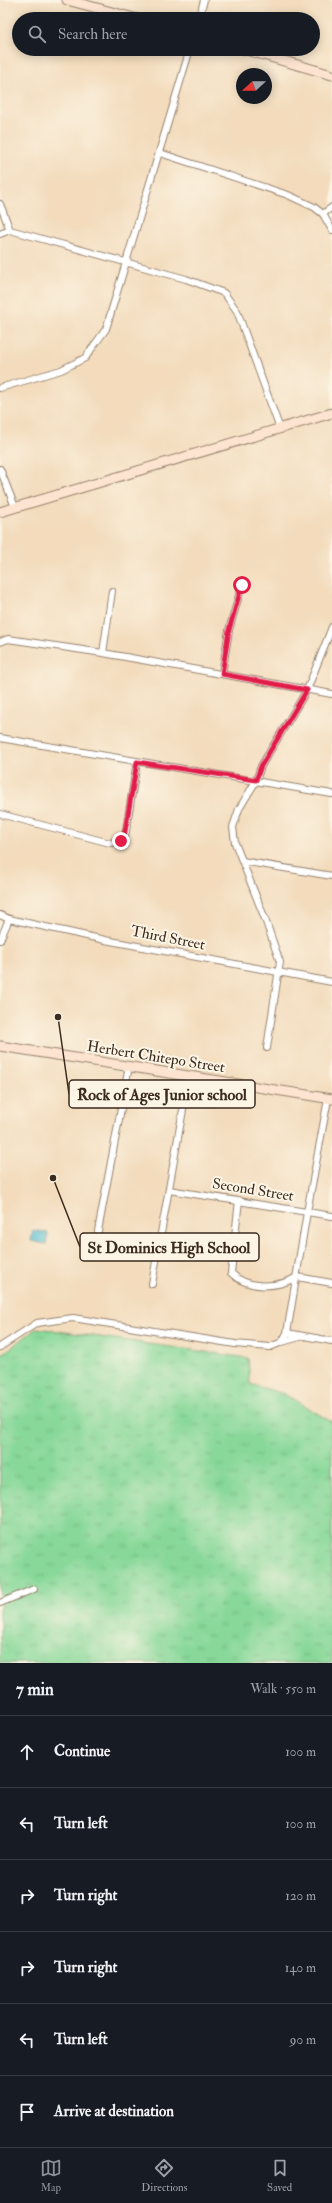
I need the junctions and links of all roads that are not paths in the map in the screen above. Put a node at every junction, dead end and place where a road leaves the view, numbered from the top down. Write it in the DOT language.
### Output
graph roads {
  1 [pos="67,0"];
  2 [pos="204,0"];
  3 [pos="112,12"];
  4 [pos="201,12"];
  5 [pos="188,56"];
  6 [pos="266,56"];
  7 [pos="332,76"];
  8 [pos="160,153"];
  9 [pos="0,204"];
  10 [pos="332,207"];
  11 [pos="323,214"];
  12 [pos="10,230"];
  13 [pos="332,230"];
  14 [pos="0,234"];
  15 [pos="125,261"];
  16 [pos="0,388"];
  17 [pos="332,413"];
  18 [pos="280,430"];
  19 [pos="0,469"];
  20 [pos="15,508"];
  21 [pos="0,512"];
  22 [pos="242,585"];
  23 [pos="112,591"];
  24 [pos="332,627"];
  25 [pos="0,642"];
  26 [pos="103,653"];
  27 [pos="222,674"];
  28 [pos="307,690"];
  29 [pos="332,694"];
  30 [pos="0,738"];
  31 [pos="137,762"];
  32 [pos="256,780"];
  33 [pos="332,794"];
  34 [pos="0,814"];
  35 [pos="242,861"];
  36 [pos="332,876"];
  37 [pos="0,915"];
  38 [pos="9,919"];
  39 [pos="0,940"];
  40 [pos="280,972"];
  41 [pos="332,982"];
  42 [pos="0,1046"];
  43 [pos="267,1048"];
  44 [pos="130,1066"];
  45 [pos="189,1076"];
  46 [pos="330,1099"];
  47 [pos="169,1190"];
  48 [pos="239,1200"];
  49 [pos="307,1212"];
  50 [pos="332,1216"];
  51 [pos="98,1231"];
  52 [pos="297,1276"];
  53 [pos="332,1283"];
  54 [pos="152,1284"];
  55 [pos="287,1333"];
  56 [pos="304,1336"];
  57 [pos="332,1340"];
  58 [pos="282,1342"];
  59 [pos="0,1346"];
  60 [pos="34,1589"];
  61 [pos="0,1603"];
  1 -- 3 [label="street"];
  2 -- 4 [label="street"];
  5 -- 8 [label="street"];
  6 -- 7 [label="street"];
  8 -- 11 [label="street"];
  8 -- 15 [label="street"];
  9 -- 12 [label="street"];
  10 -- 11 [label="street"];
  11 -- 13 [label="street"];
  12 -- 14 [label="street"];
  12 -- 15 [label="street"];
  15 -- 16 [label="street"];
  15 -- 18 [label="street"];
  17 -- 18 [label="street"];
  18 -- 20 [label="street"];
  19 -- 20 [label="street"];
  20 -- 21 [label="street"];
  22 -- 27 [label="street"];
  23 -- 26 [label="street"];
  24 -- 28 [label="street"];
  25 -- 26 [label="street"];
  26 -- 27 [label="street"];
  27 -- 28 [label="street"];
  28 -- 29 [label="street"];
  28 -- 32 [label="street"];
  30 -- 31 [label="street"];
  31 -- 32 [label="street"];
  31 -- 34 [label="street"];
  32 -- 33 [label="street"];
  32 -- 35 [label="street"];
  35 -- 36 [label="street"];
  35 -- 40 [label="street"];
  37 -- 38 [label="street, Third Street"];
  38 -- 39 [label="street"];
  38 -- 40 [label="street, Third Street"];
  40 -- 41 [label="street, Third Street"];
  40 -- 43 [label="street"];
  42 -- 44 [label="street, Herbert Chitepo Street"];
  44 -- 45 [label="street, Herbert Chitepo Street"];
  44 -- 51 [label="street"];
  45 -- 46 [label="street, Herbert Chitepo Street"];
  45 -- 47 [label="street"];
  46 -- 49 [label="street"];
  47 -- 48 [label="street, Second Street"];
  47 -- 54 [label="street"];
  48 -- 49 [label="street, Second Street"];
  48 -- 52 [label="street"];
  49 -- 50 [label="street, Second Street"];
  49 -- 52 [label="street"];
  52 -- 53 [label="street"];
  52 -- 55 [label="street"];
  55 -- 56 [label="street"];
  55 -- 58 [label="street"];
  56 -- 57 [label="street"];
  56 -- 58 [label="street"];
  58 -- 59 [label="street"];
  60 -- 61 [label="street"];
}
